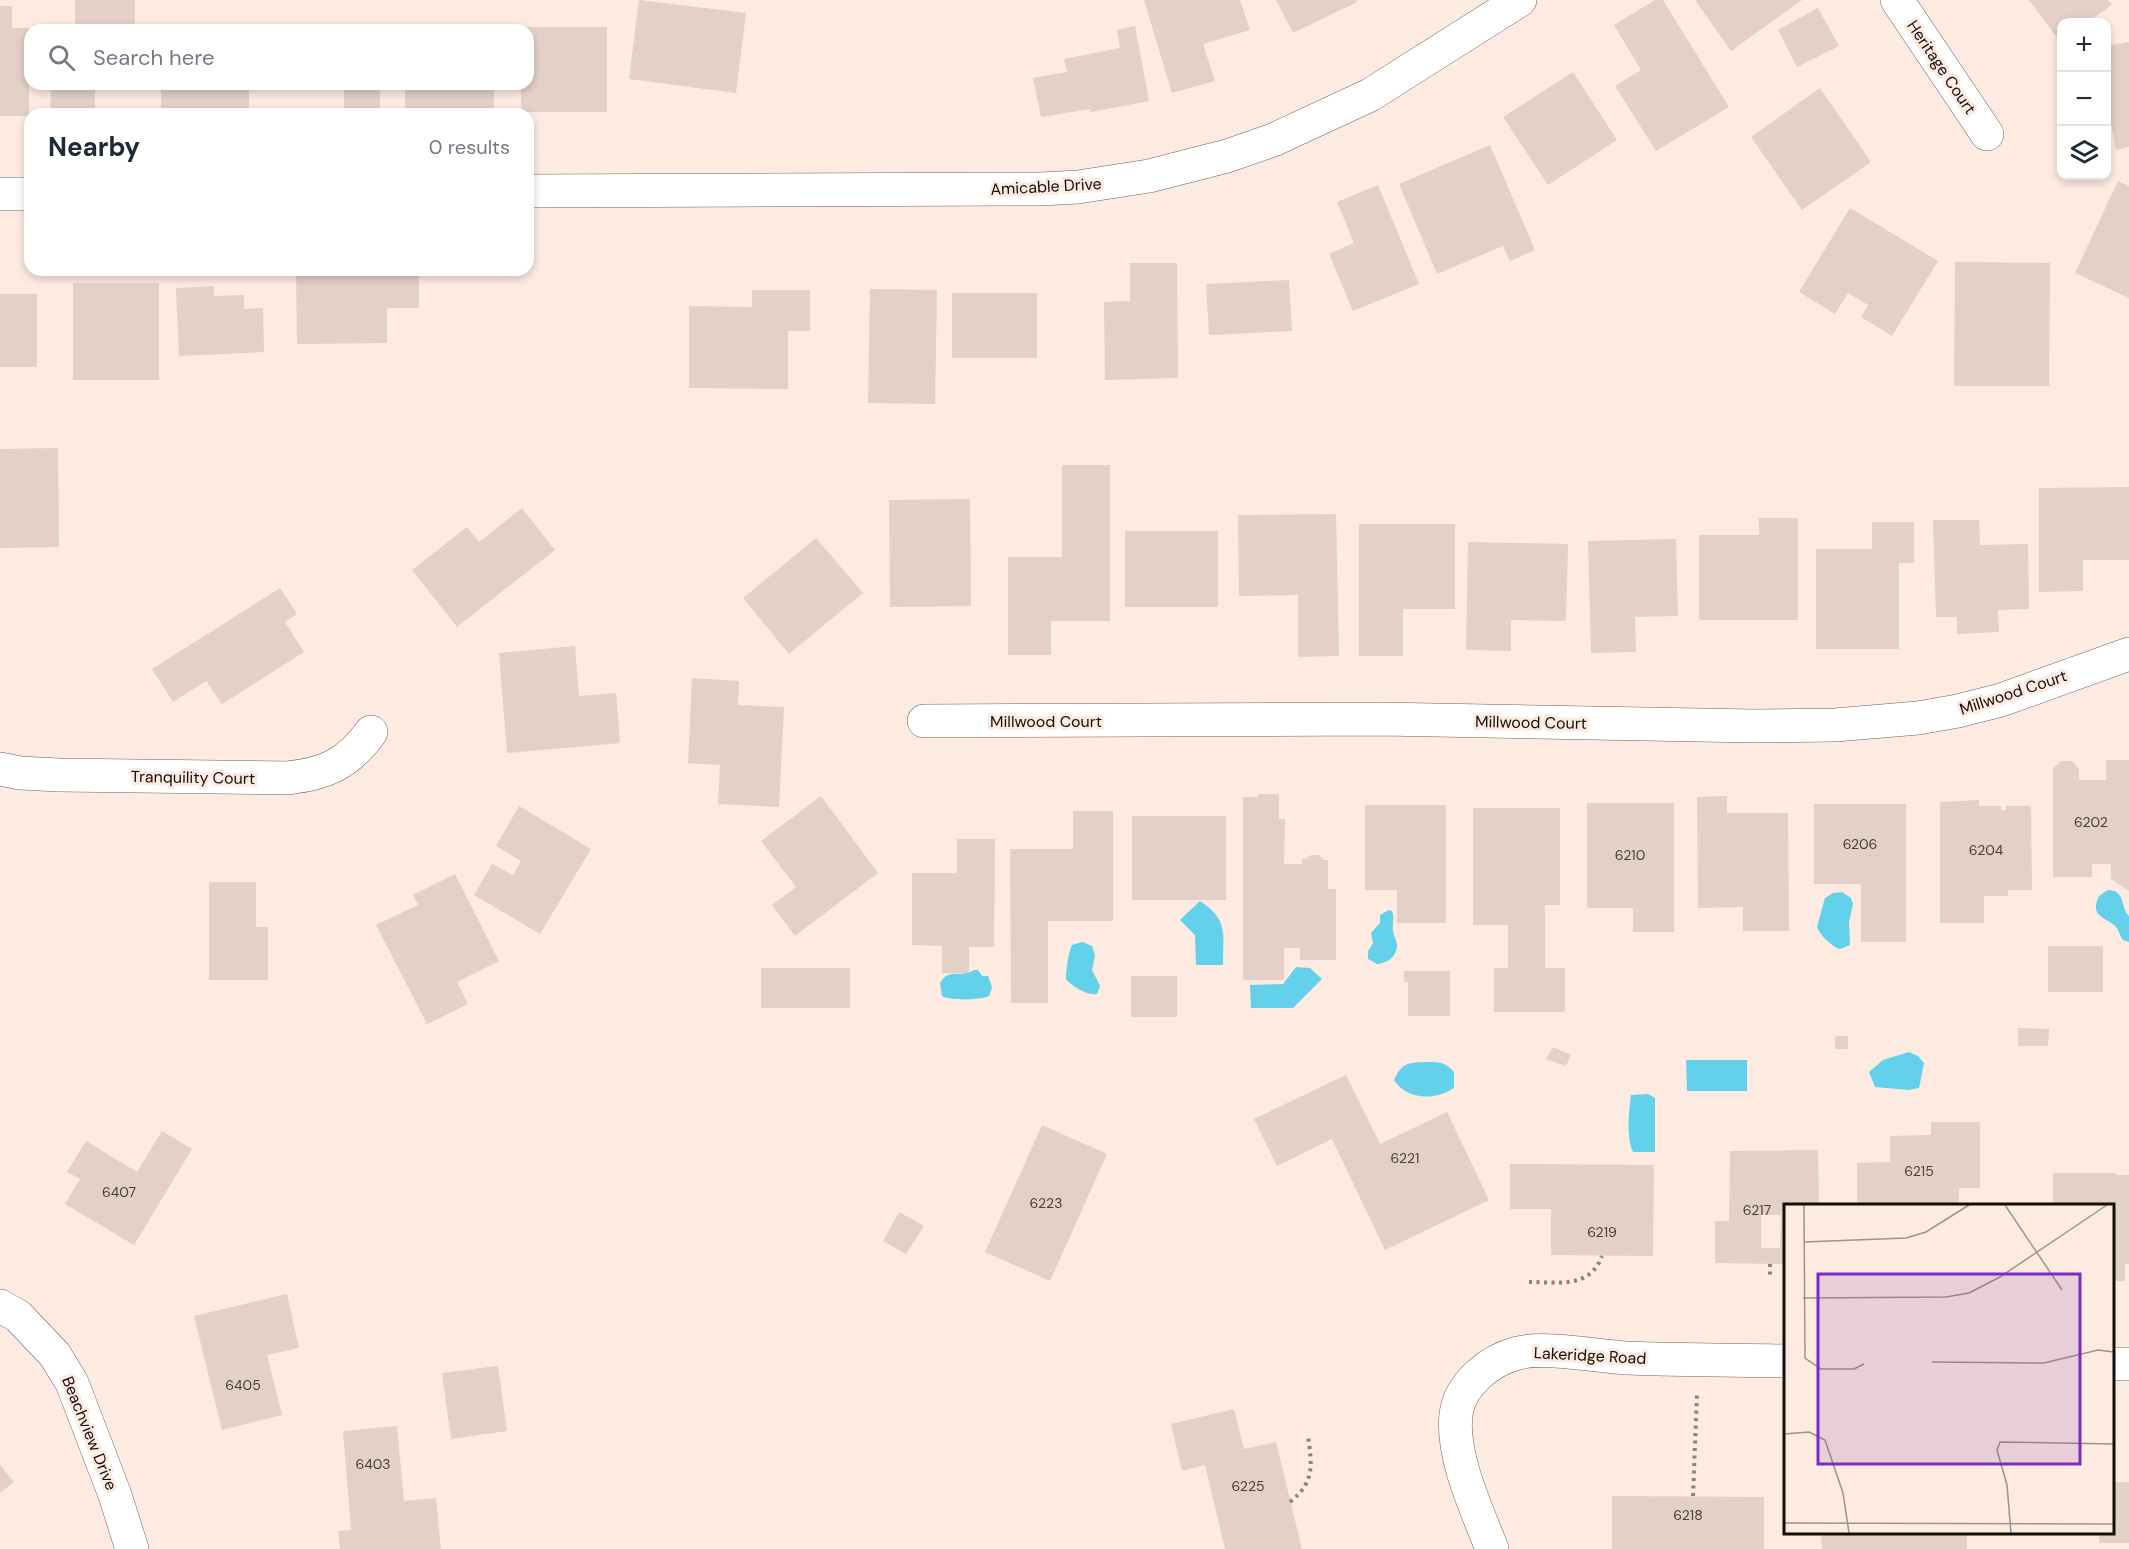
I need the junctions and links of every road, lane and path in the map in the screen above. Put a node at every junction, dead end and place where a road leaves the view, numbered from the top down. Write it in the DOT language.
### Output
graph roads {
  1 [pos="1520,0"];
  2 [pos="1897,0"];
  3 [pos="1987,134"];
  4 [pos="534,191"];
  5 [pos="0,194"];
  6 [pos="24,194"];
  7 [pos="2129,654"];
  8 [pos="924,721"];
  9 [pos="371,732"];
  10 [pos="0,769"];
  11 [pos="1602,1256"];
  12 [pos="1770,1264"];
  13 [pos="1770,1279"];
  14 [pos="1529,1282"];
  15 [pos="0,1306"];
  16 [pos="1698,1359"];
  17 [pos="1784,1361"];
  18 [pos="2114,1364"];
  19 [pos="2129,1365"];
  20 [pos="1308,1436"];
  21 [pos="1693,1496"];
  22 [pos="1290,1502"];
  23 [pos="132,1549"];
  24 [pos="1492,1549"];
  1 -- 4 [label="street, Amicable Drive"];
  2 -- 3 [label="street, Heritage Court"];
  5 -- 6 [label="street"];
  7 -- 8 [label="street, Millwood Court"];
  9 -- 10 [label="street, Tranquility Court"];
  11 -- 14 [label="path"];
  12 -- 13 [label="path"];
  15 -- 23 [label="street, Beachview Drive"];
  16 -- 17 [label="street, Lakeridge Road"];
  16 -- 21 [label="path"];
  16 -- 24 [label="street, Lakeridge Road"];
  18 -- 19 [label="street"];
  20 -- 22 [label="path"];
}
